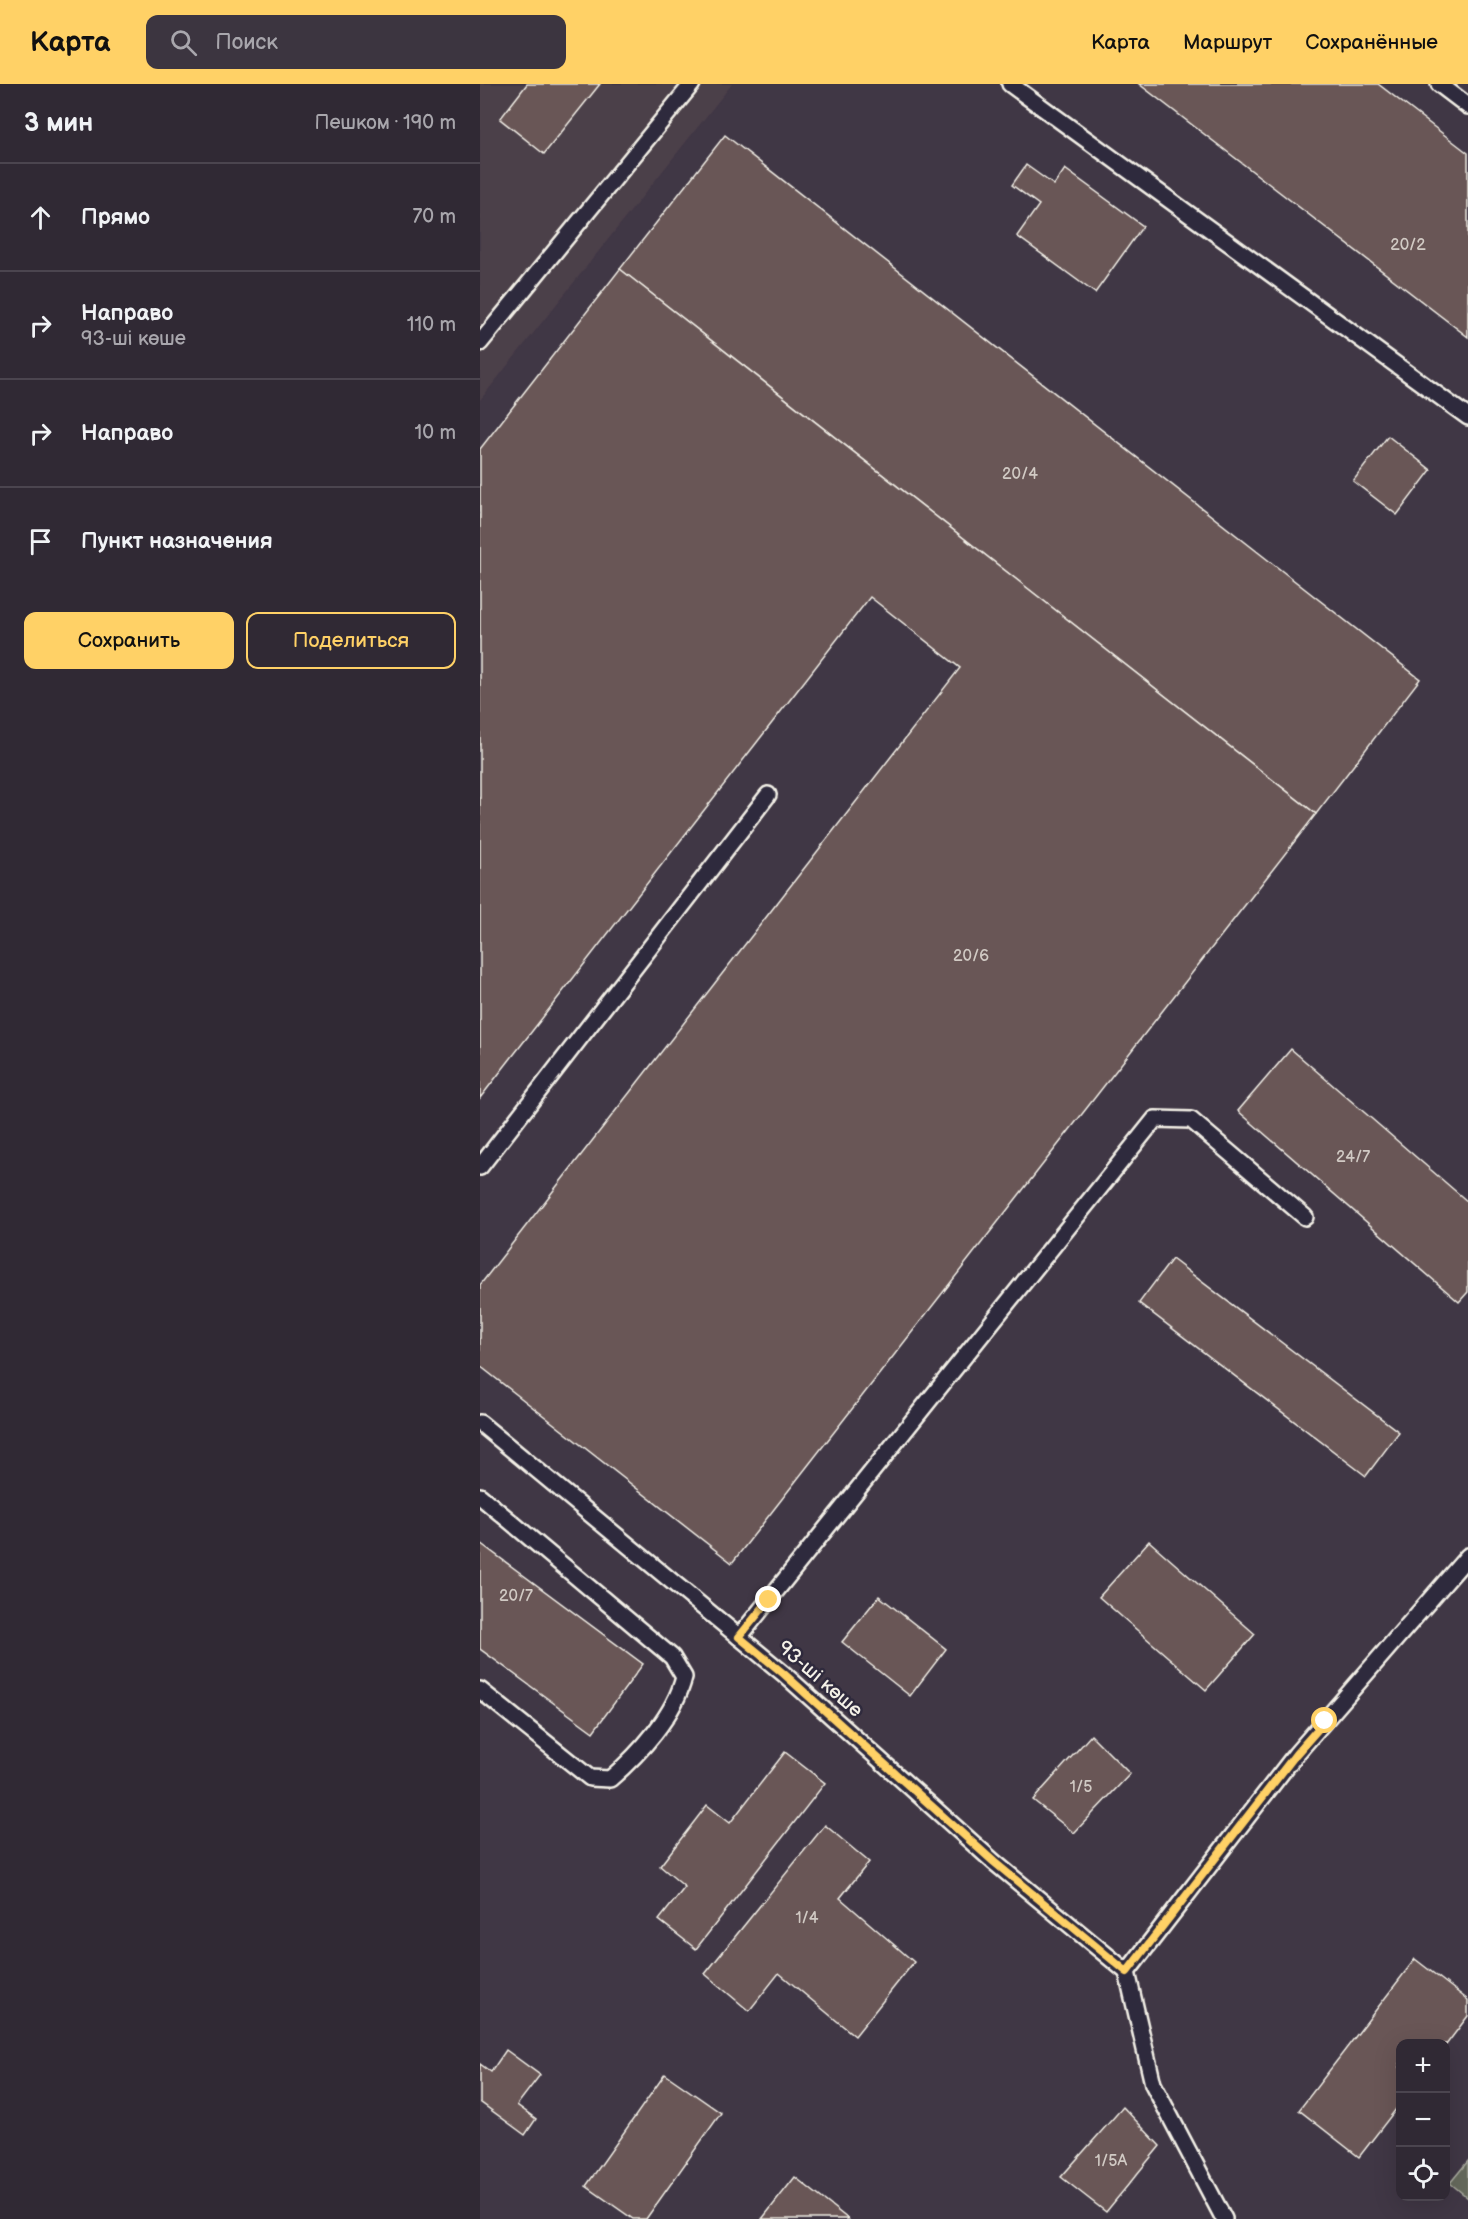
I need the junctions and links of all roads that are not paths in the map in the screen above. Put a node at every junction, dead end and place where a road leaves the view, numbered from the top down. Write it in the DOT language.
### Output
graph roads {
  1 [pos="692,84"];
  2 [pos="1010,84"];
  3 [pos="1439,84"];
  4 [pos="1468,106"];
  5 [pos="480,343"];
  6 [pos="1468,417"];
  7 [pos="768,795"];
  8 [pos="480,1167"];
  9 [pos="1305,1217"];
  10 [pos="480,1423"];
  11 [pos="480,1496"];
  12 [pos="1468,1556"];
  13 [pos="739,1637"];
  14 [pos="480,1690"];
  15 [pos="1127,1972"];
  16 [pos="1224,2219"];
  1 -- 5 [label="lane"];
  2 -- 6 [label="lane"];
  3 -- 4 [label="lane"];
  7 -- 8 [label="lane"];
  9 -- 13 [label="lane"];
  10 -- 13 [label="lane, 93-ші көше"];
  11 -- 14 [label="lane"];
  12 -- 15 [label="lane"];
  13 -- 15 [label="lane, 93-ші көше"];
  15 -- 16 [label="lane"];
}
